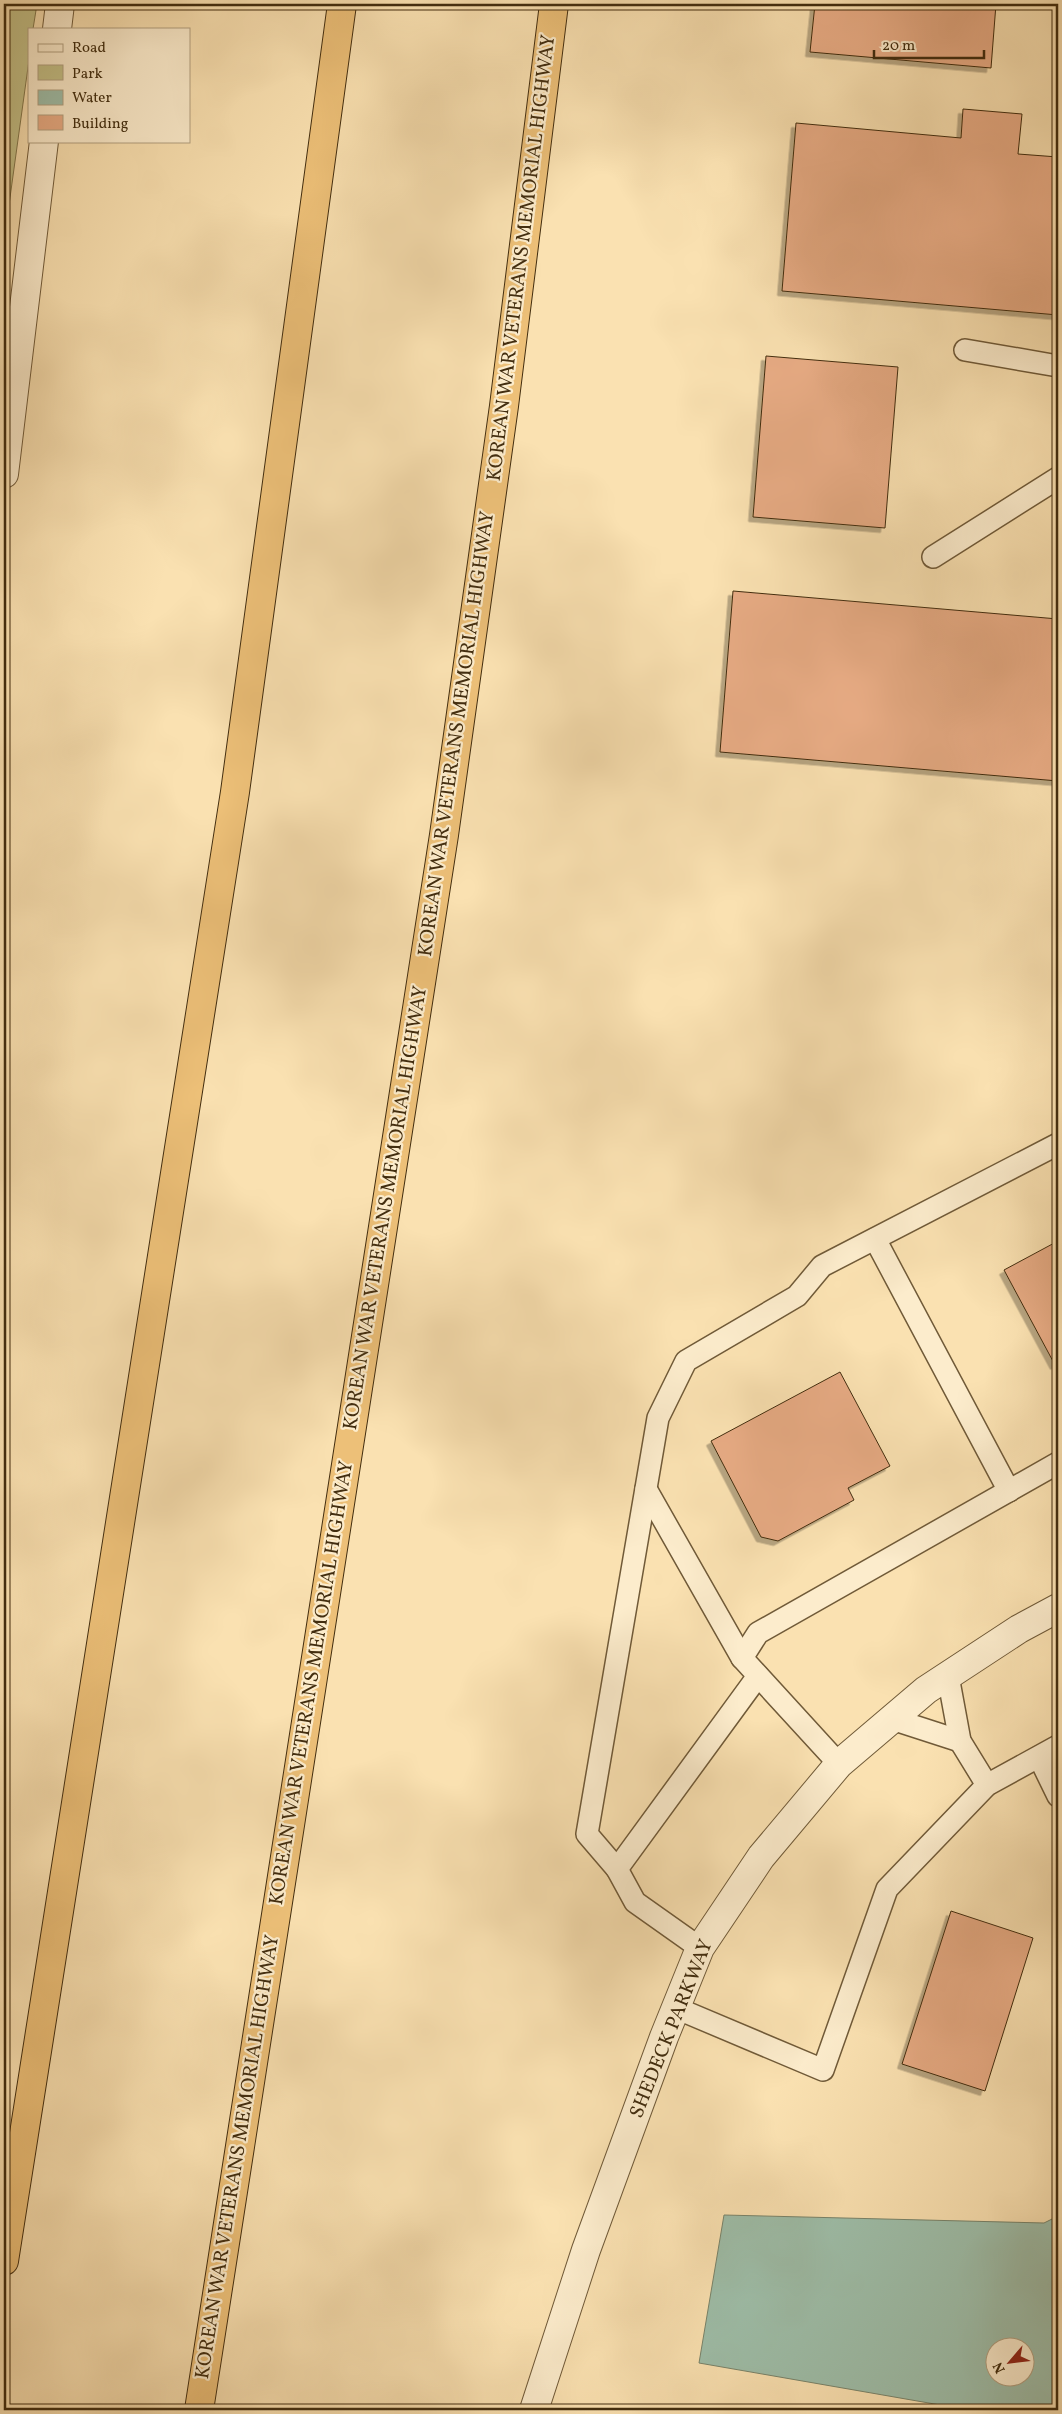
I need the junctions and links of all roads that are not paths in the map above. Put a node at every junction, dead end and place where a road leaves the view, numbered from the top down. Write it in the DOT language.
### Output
graph roads {
  1 [pos="60,4"];
  2 [pos="342,4"];
  3 [pos="554,4"];
  4 [pos="57,28"];
  5 [pos="44,142"];
  6 [pos="965,350"];
  7 [pos="1058,366"];
  8 [pos="4,474"];
  9 [pos="1058,478"];
  10 [pos="933,557"];
  11 [pos="1058,1144"];
  12 [pos="875,1239"];
  13 [pos="1058,1463"];
  14 [pos="646,1489"];
  15 [pos="1009,1491"];
  16 [pos="1058,1608"];
  17 [pos="742,1658"];
  18 [pos="758,1676"];
  19 [pos="948,1676"];
  20 [pos="892,1719"];
  21 [pos="960,1741"];
  22 [pos="1058,1746"];
  23 [pos="1039,1758"];
  24 [pos="839,1764"];
  25 [pos="987,1785"];
  26 [pos="1058,1796"];
  27 [pos="617,1869"];
  28 [pos="700,1948"];
  29 [pos="676,2008"];
  30 [pos="4,2261"];
  31 [pos="199,2410"];
  32 [pos="534,2410"];
  1 -- 4 [label="street"];
  2 -- 30 [label="highway"];
  3 -- 31 [label="highway, KOREAN WAR VETERANS MEMORIAL HIGHWAY"];
  5 -- 8 [label="street"];
  6 -- 7 [label="lane"];
  9 -- 10 [label="lane"];
  11 -- 12 [label="lane"];
  12 -- 14 [label="lane"];
  12 -- 15 [label="lane"];
  13 -- 15 [label="lane"];
  14 -- 17 [label="lane"];
  14 -- 27 [label="lane"];
  15 -- 17 [label="lane"];
  16 -- 19 [label="street, SHEDECK PARKWAY"];
  17 -- 18 [label="lane"];
  18 -- 24 [label="lane"];
  18 -- 27 [label="lane"];
  19 -- 20 [label="street, SHEDECK PARKWAY"];
  19 -- 21 [label="lane"];
  20 -- 21 [label="lane"];
  20 -- 24 [label="street, SHEDECK PARKWAY"];
  21 -- 25 [label="lane"];
  22 -- 23 [label="lane"];
  23 -- 25 [label="lane"];
  23 -- 26 [label="lane"];
  24 -- 28 [label="street, SHEDECK PARKWAY"];
  25 -- 29 [label="lane"];
  27 -- 28 [label="lane"];
  28 -- 29 [label="street, SHEDECK PARKWAY"];
  29 -- 32 [label="street, SHEDECK PARKWAY"];
}
